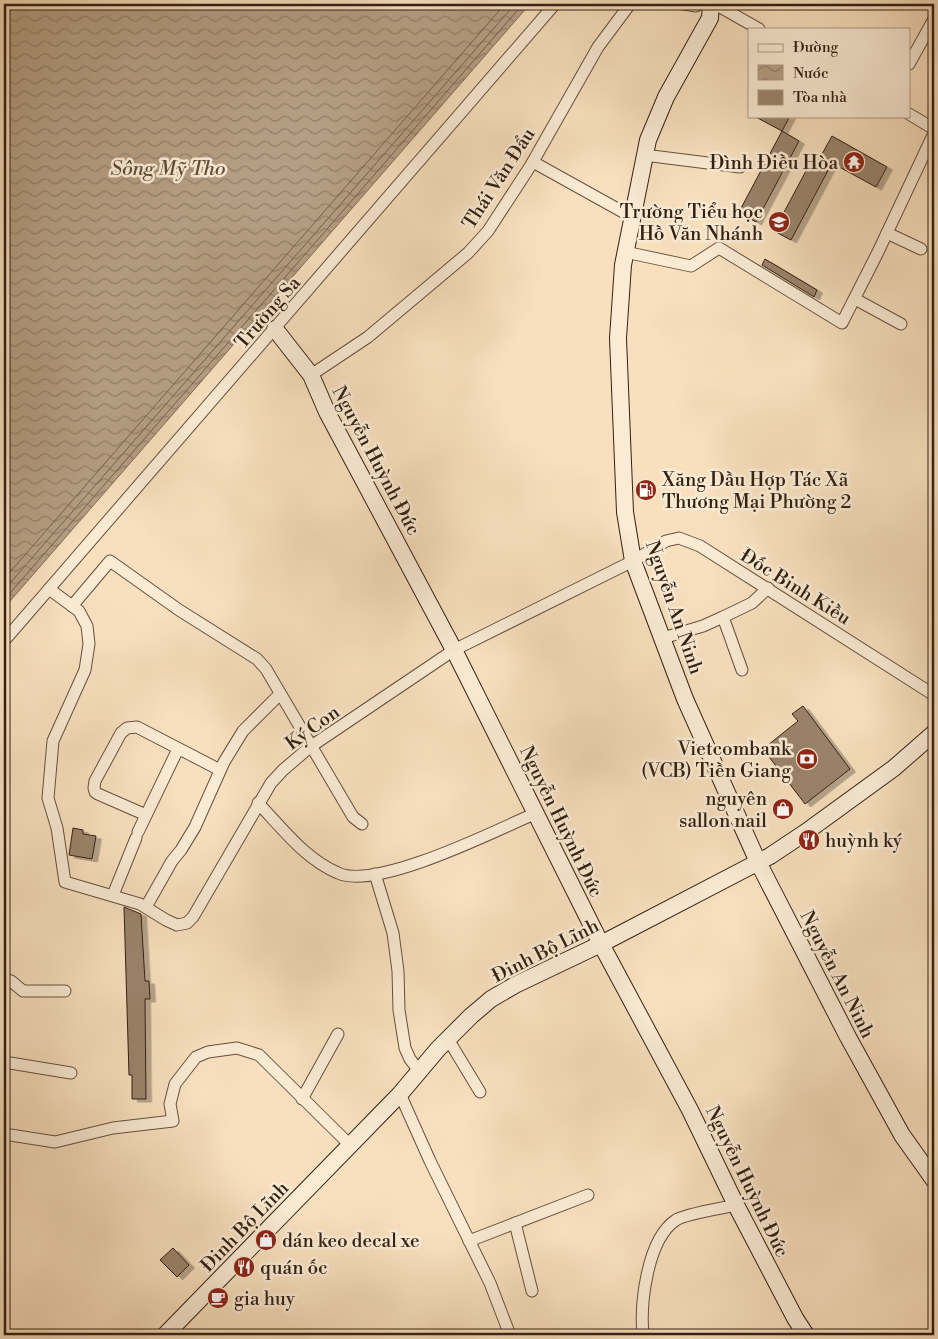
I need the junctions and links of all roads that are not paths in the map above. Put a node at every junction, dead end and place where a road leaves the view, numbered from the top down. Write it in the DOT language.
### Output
graph roads {
  1 [pos="555,4"];
  2 [pos="630,4"];
  3 [pos="684,4"];
  4 [pos="699,4"];
  5 [pos="713,4"];
  6 [pos="934,19"];
  7 [pos="757,28"];
  8 [pos="910,62"];
  9 [pos="910,115"];
  10 [pos="934,131"];
  11 [pos="644,155"];
  12 [pos="533,162"];
  13 [pos="740,167"];
  14 [pos="632,217"];
  15 [pos="887,233"];
  16 [pos="921,249"];
  17 [pos="625,252"];
  18 [pos="855,299"];
  19 [pos="901,324"];
  20 [pos="275,329"];
  21 [pos="311,375"];
  22 [pos="633,561"];
  23 [pos="768,588"];
  24 [pos="49,589"];
  25 [pos="72,606"];
  26 [pos="722,617"];
  27 [pos="663,638"];
  28 [pos="4,641"];
  29 [pos="454,650"];
  30 [pos="742,670"];
  31 [pos="280,694"];
  32 [pos="934,695"];
  33 [pos="934,734"];
  34 [pos="310,748"];
  35 [pos="178,749"];
  36 [pos="220,770"];
  37 [pos="258,803"];
  38 [pos="536,813"];
  39 [pos="146,815"];
  40 [pos="362,824"];
  41 [pos="758,862"];
  42 [pos="375,874"];
  43 [pos="113,895"];
  44 [pos="146,907"];
  45 [pos="601,944"];
  46 [pos="4,979"];
  47 [pos="65,991"];
  48 [pos="338,1034"];
  49 [pos="448,1039"];
  50 [pos="4,1062"];
  51 [pos="419,1071"];
  52 [pos="71,1073"];
  53 [pos="480,1092"];
  54 [pos="400,1094"];
  55 [pos="302,1099"];
  56 [pos="4,1134"];
  57 [pos="350,1145"];
  58 [pos="934,1180"];
  59 [pos="588,1195"];
  60 [pos="736,1205"];
  61 [pos="515,1223"];
  62 [pos="469,1241"];
  63 [pos="532,1291"];
  64 [pos="165,1335"];
  65 [pos="510,1335"];
  66 [pos="643,1335"];
  67 [pos="806,1335"];
  1 -- 20 [label="street, Trường Sa"];
  2 -- 12 [label="street, Thái Văn Đẩu"];
  3 -- 4 [label="street"];
  5 -- 7 [label="street"];
  5 -- 11 [label="street, Nguyễn An Ninh"];
  6 -- 8 [label="street"];
  9 -- 10 [label="street"];
  10 -- 15 [label="street"];
  11 -- 13 [label="street"];
  11 -- 14 [label="street, Nguyễn An Ninh"];
  12 -- 14 [label="street"];
  12 -- 21 [label="street, Thái Văn Đẩu"];
  14 -- 17 [label="street, Nguyễn An Ninh"];
  15 -- 16 [label="street"];
  15 -- 18 [label="street"];
  17 -- 18 [label="street"];
  17 -- 22 [label="street, Nguyễn An Ninh"];
  18 -- 19 [label="street"];
  20 -- 21 [label="street, Nguyễn Huỳnh Đức"];
  20 -- 24 [label="street, Trường Sa"];
  21 -- 29 [label="street, Nguyễn Huỳnh Đức"];
  22 -- 23 [label="street, Đốc Binh Kiều"];
  22 -- 27 [label="street, Nguyễn An Ninh"];
  22 -- 29 [label="street, Ký Con"];
  23 -- 26 [label="street"];
  23 -- 32 [label="street, Đốc Binh Kiều"];
  24 -- 25 [label="street"];
  24 -- 28 [label="street, Trường Sa"];
  25 -- 31 [label="street"];
  25 -- 43 [label="street, Ký Con"];
  26 -- 27 [label="street"];
  26 -- 30 [label="street"];
  27 -- 41 [label="street, Nguyễn An Ninh"];
  29 -- 34 [label="street, Ký Con"];
  29 -- 38 [label="street, Nguyễn Huỳnh Đức"];
  31 -- 34 [label="street"];
  31 -- 36 [label="street"];
  33 -- 41 [label="street, Đinh Bộ Lĩnh"];
  34 -- 37 [label="street, Ký Con"];
  34 -- 40 [label="street"];
  35 -- 36 [label="street"];
  35 -- 39 [label="street"];
  35 -- 39 [label="street"];
  36 -- 44 [label="street"];
  37 -- 42 [label="street"];
  37 -- 44 [label="street, Ký Con"];
  38 -- 42 [label="street"];
  38 -- 45 [label="street, Nguyễn Huỳnh Đức"];
  39 -- 43 [label="street"];
  41 -- 45 [label="street, Đinh Bộ Lĩnh"];
  41 -- 58 [label="street, Nguyễn An Ninh"];
  42 -- 51 [label="street"];
  43 -- 44 [label="street, Ký Con"];
  45 -- 49 [label="street, Đinh Bộ Lĩnh"];
  45 -- 60 [label="street, Nguyễn Huỳnh Đức"];
  46 -- 47 [label="street"];
  48 -- 55 [label="street"];
  49 -- 51 [label="street, Đinh Bộ Lĩnh"];
  49 -- 53 [label="street"];
  50 -- 52 [label="street"];
  51 -- 54 [label="street, Đinh Bộ Lĩnh"];
  54 -- 57 [label="street, Đinh Bộ Lĩnh"];
  54 -- 62 [label="street"];
  55 -- 56 [label="street"];
  55 -- 57 [label="street"];
  57 -- 64 [label="street, Đinh Bộ Lĩnh"];
  59 -- 61 [label="street"];
  60 -- 66 [label="street"];
  60 -- 67 [label="street, Nguyễn Huỳnh Đức"];
  61 -- 62 [label="street"];
  61 -- 63 [label="street"];
  62 -- 65 [label="street"];
}
